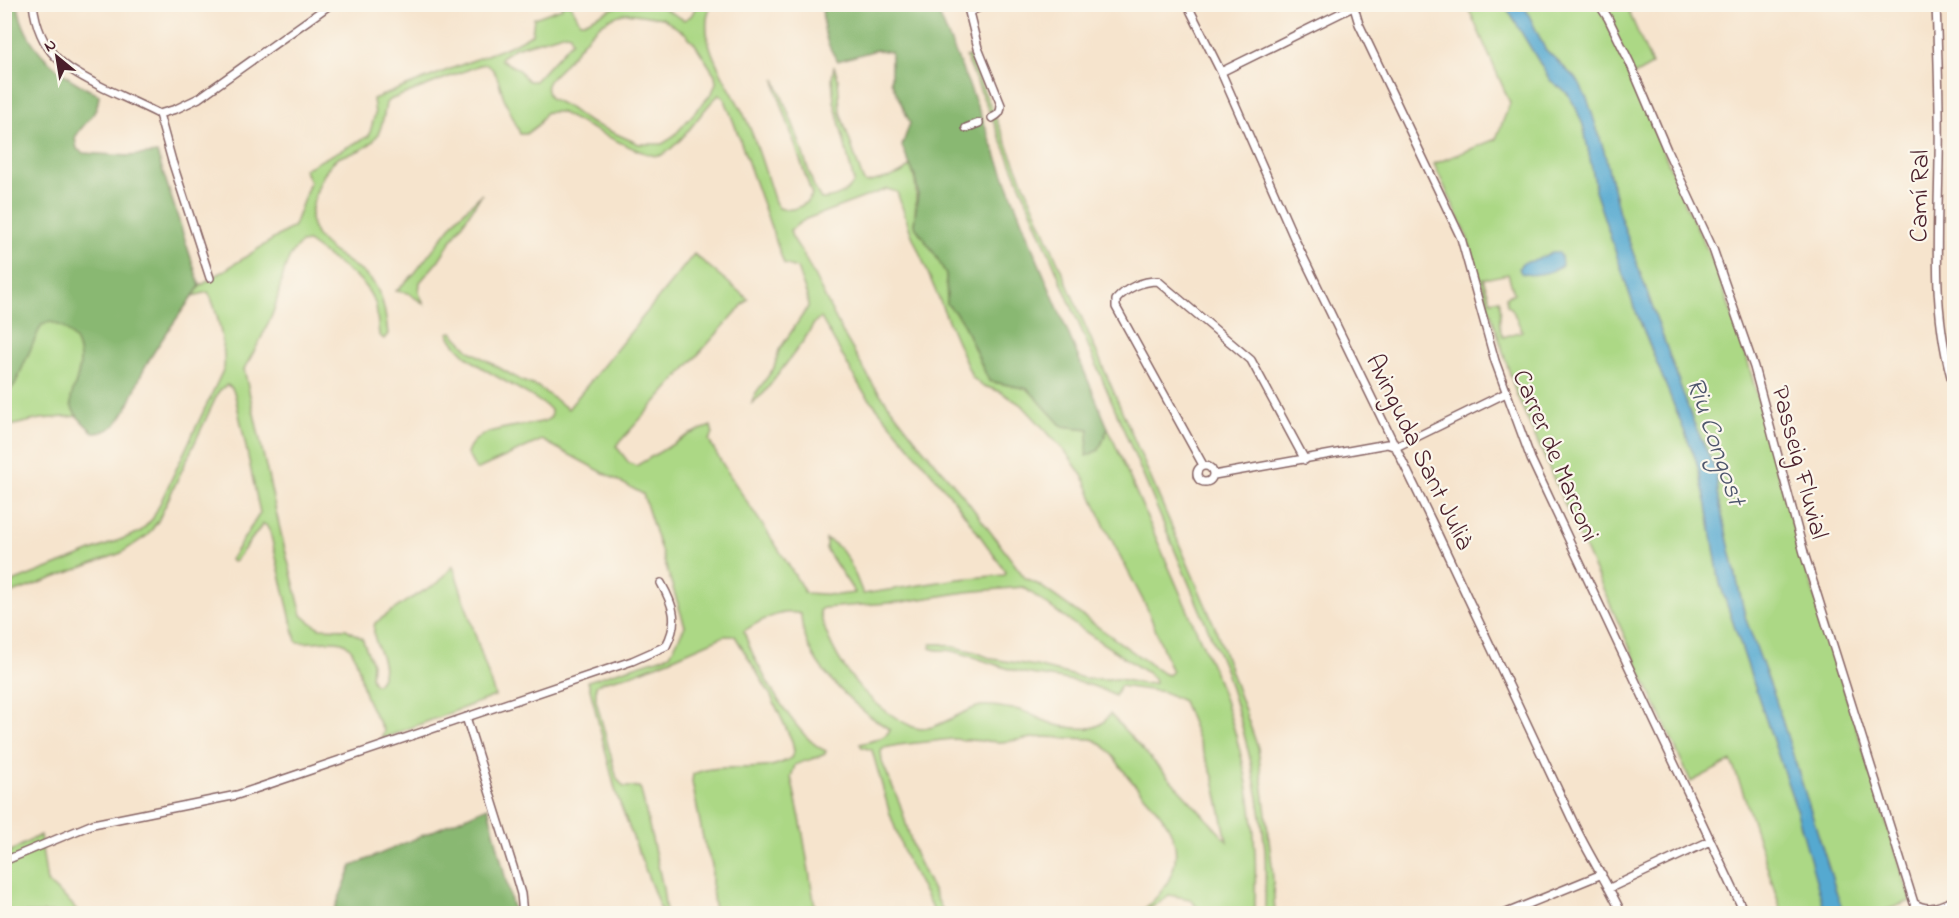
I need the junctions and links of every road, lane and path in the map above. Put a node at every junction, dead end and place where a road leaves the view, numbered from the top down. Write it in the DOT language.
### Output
graph roads {
  1 [pos="33,4"];
  2 [pos="331,4"];
  3 [pos="987,4"];
  4 [pos="1187,4"];
  5 [pos="1599,4"];
  6 [pos="1936,4"];
  7 [pos="1355,5"];
  8 [pos="1221,72"];
  9 [pos="159,114"];
  10 [pos="992,118"];
  11 [pos="979,123"];
  12 [pos="966,128"];
  13 [pos="210,278"];
  14 [pos="1954,387"];
  15 [pos="1506,393"];
  16 [pos="1396,447"];
  17 [pos="1305,460"];
  18 [pos="1203,465"];
  19 [pos="1214,475"];
  20 [pos="661,583"];
  21 [pos="466,717"];
  22 [pos="1710,841"];
  23 [pos="4,861"];
  24 [pos="1602,874"];
  25 [pos="1610,888"];
  26 [pos="1954,900"];
  27 [pos="523,914"];
  28 [pos="1504,914"];
  29 [pos="1622,914"];
  30 [pos="1745,914"];
  1 -- 9 [label="street"];
  2 -- 9 [label="street"];
  3 -- 10 [label="street"];
  4 -- 8 [label="street, Avinguda Sant Julià"];
  5 -- 26 [label="street, Passeig Fluvial"];
  6 -- 14 [label="street, Camí Ral"];
  7 -- 8 [label="street"];
  7 -- 15 [label="street, Carrer de Marconi"];
  8 -- 16 [label="street, Avinguda Sant Julià"];
  9 -- 13 [label="street"];
  11 -- 12 [label="street"];
  15 -- 16 [label="street"];
  15 -- 22 [label="street, Carrer de Marconi"];
  16 -- 17 [label="street"];
  16 -- 24 [label="street, Avinguda Sant Julià"];
  17 -- 18 [label="street"];
  17 -- 19 [label="street"];
  18 -- 19 [label="street"];
  18 -- 19 [label="street"];
  20 -- 21 [label="street"];
  21 -- 23 [label="street"];
  21 -- 27 [label="street"];
  22 -- 25 [label="street"];
  22 -- 30 [label="street, Carrer de Marconi"];
  24 -- 25 [label="street, Avinguda Sant Julià"];
  24 -- 28 [label="street"];
  25 -- 29 [label="street, Avinguda Sant Julià"];
}
